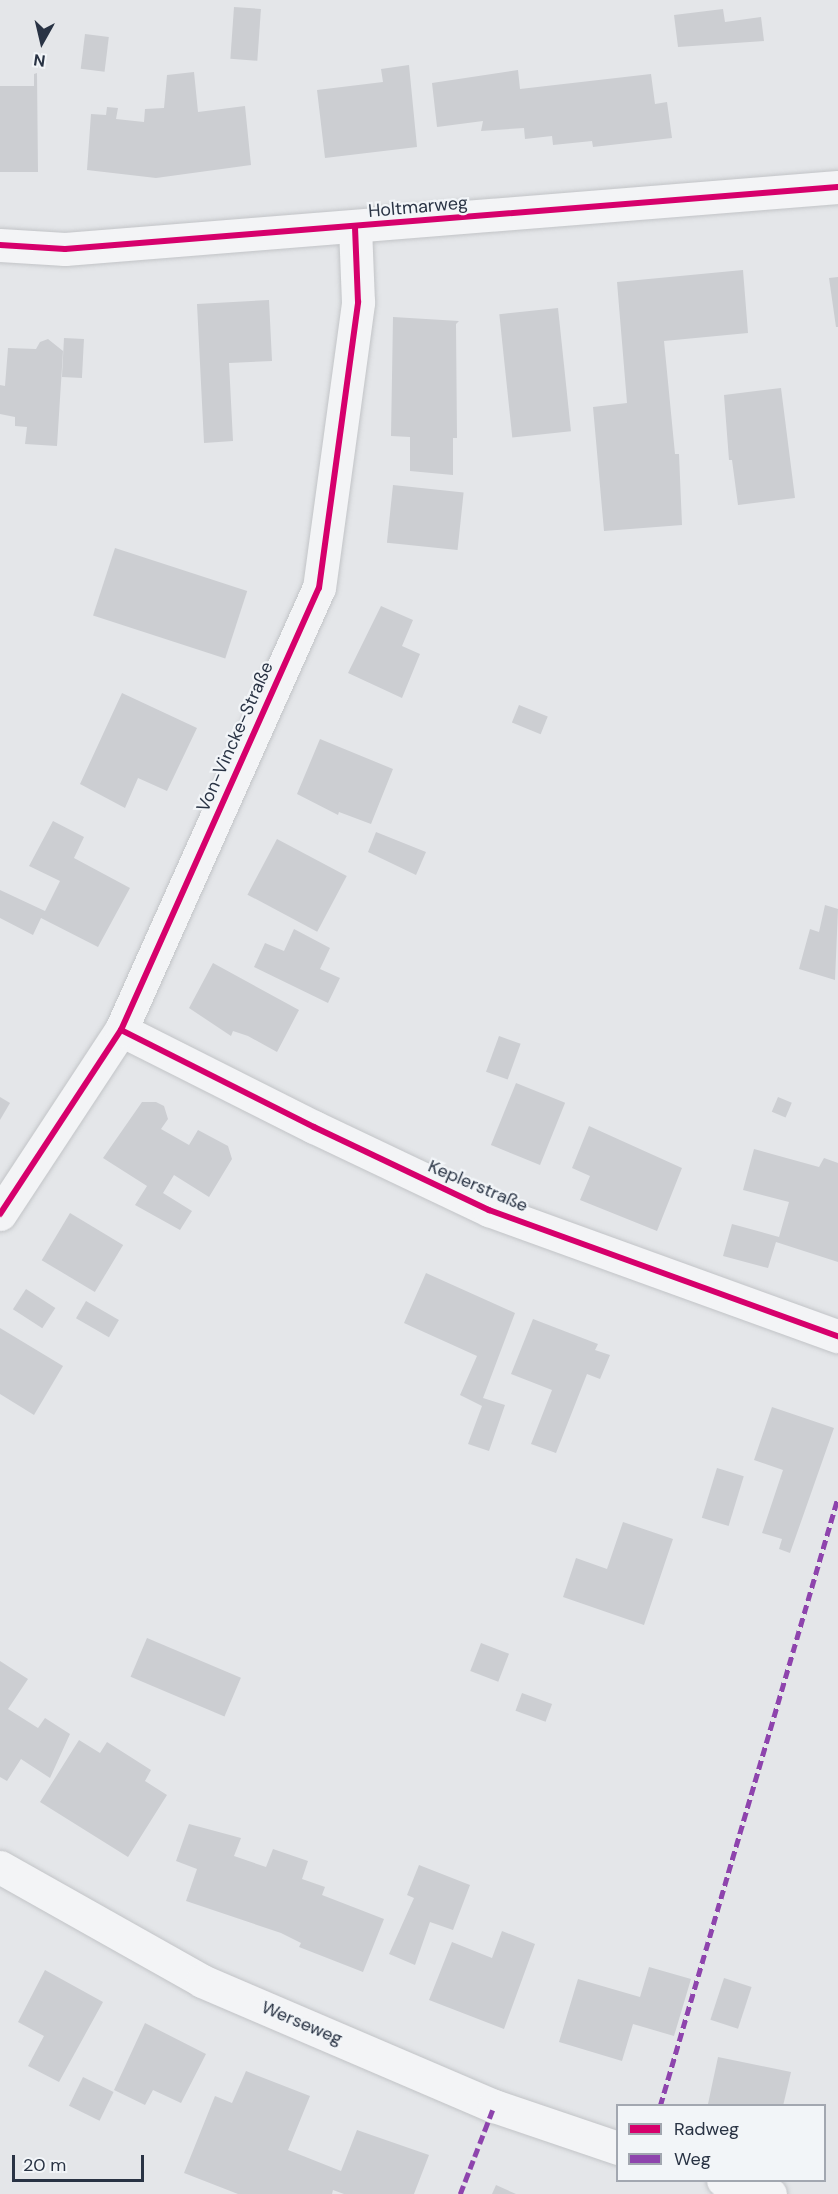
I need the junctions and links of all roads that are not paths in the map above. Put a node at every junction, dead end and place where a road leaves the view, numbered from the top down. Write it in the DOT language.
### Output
graph roads {
  1 [pos="838,187"];
  2 [pos="356,227"];
  3 [pos="0,245"];
  4 [pos="122,1030"];
  5 [pos="0,1214"];
  6 [pos="838,1336"];
  7 [pos="0,1867"];
  8 [pos="616,2147"];
  9 [pos="727,2182"];
  10 [pos="770,2194"];
  1 -- 2 [label="street, Holtmarweg"];
  2 -- 3 [label="street, Holtmarweg"];
  2 -- 4 [label="street, Von-Vincke-Straße"];
  4 -- 5 [label="street, Von-Vincke-Straße"];
  4 -- 6 [label="street, Keplerstraße"];
  7 -- 8 [label="street, Werseweg"];
  9 -- 10 [label="street"];
}
